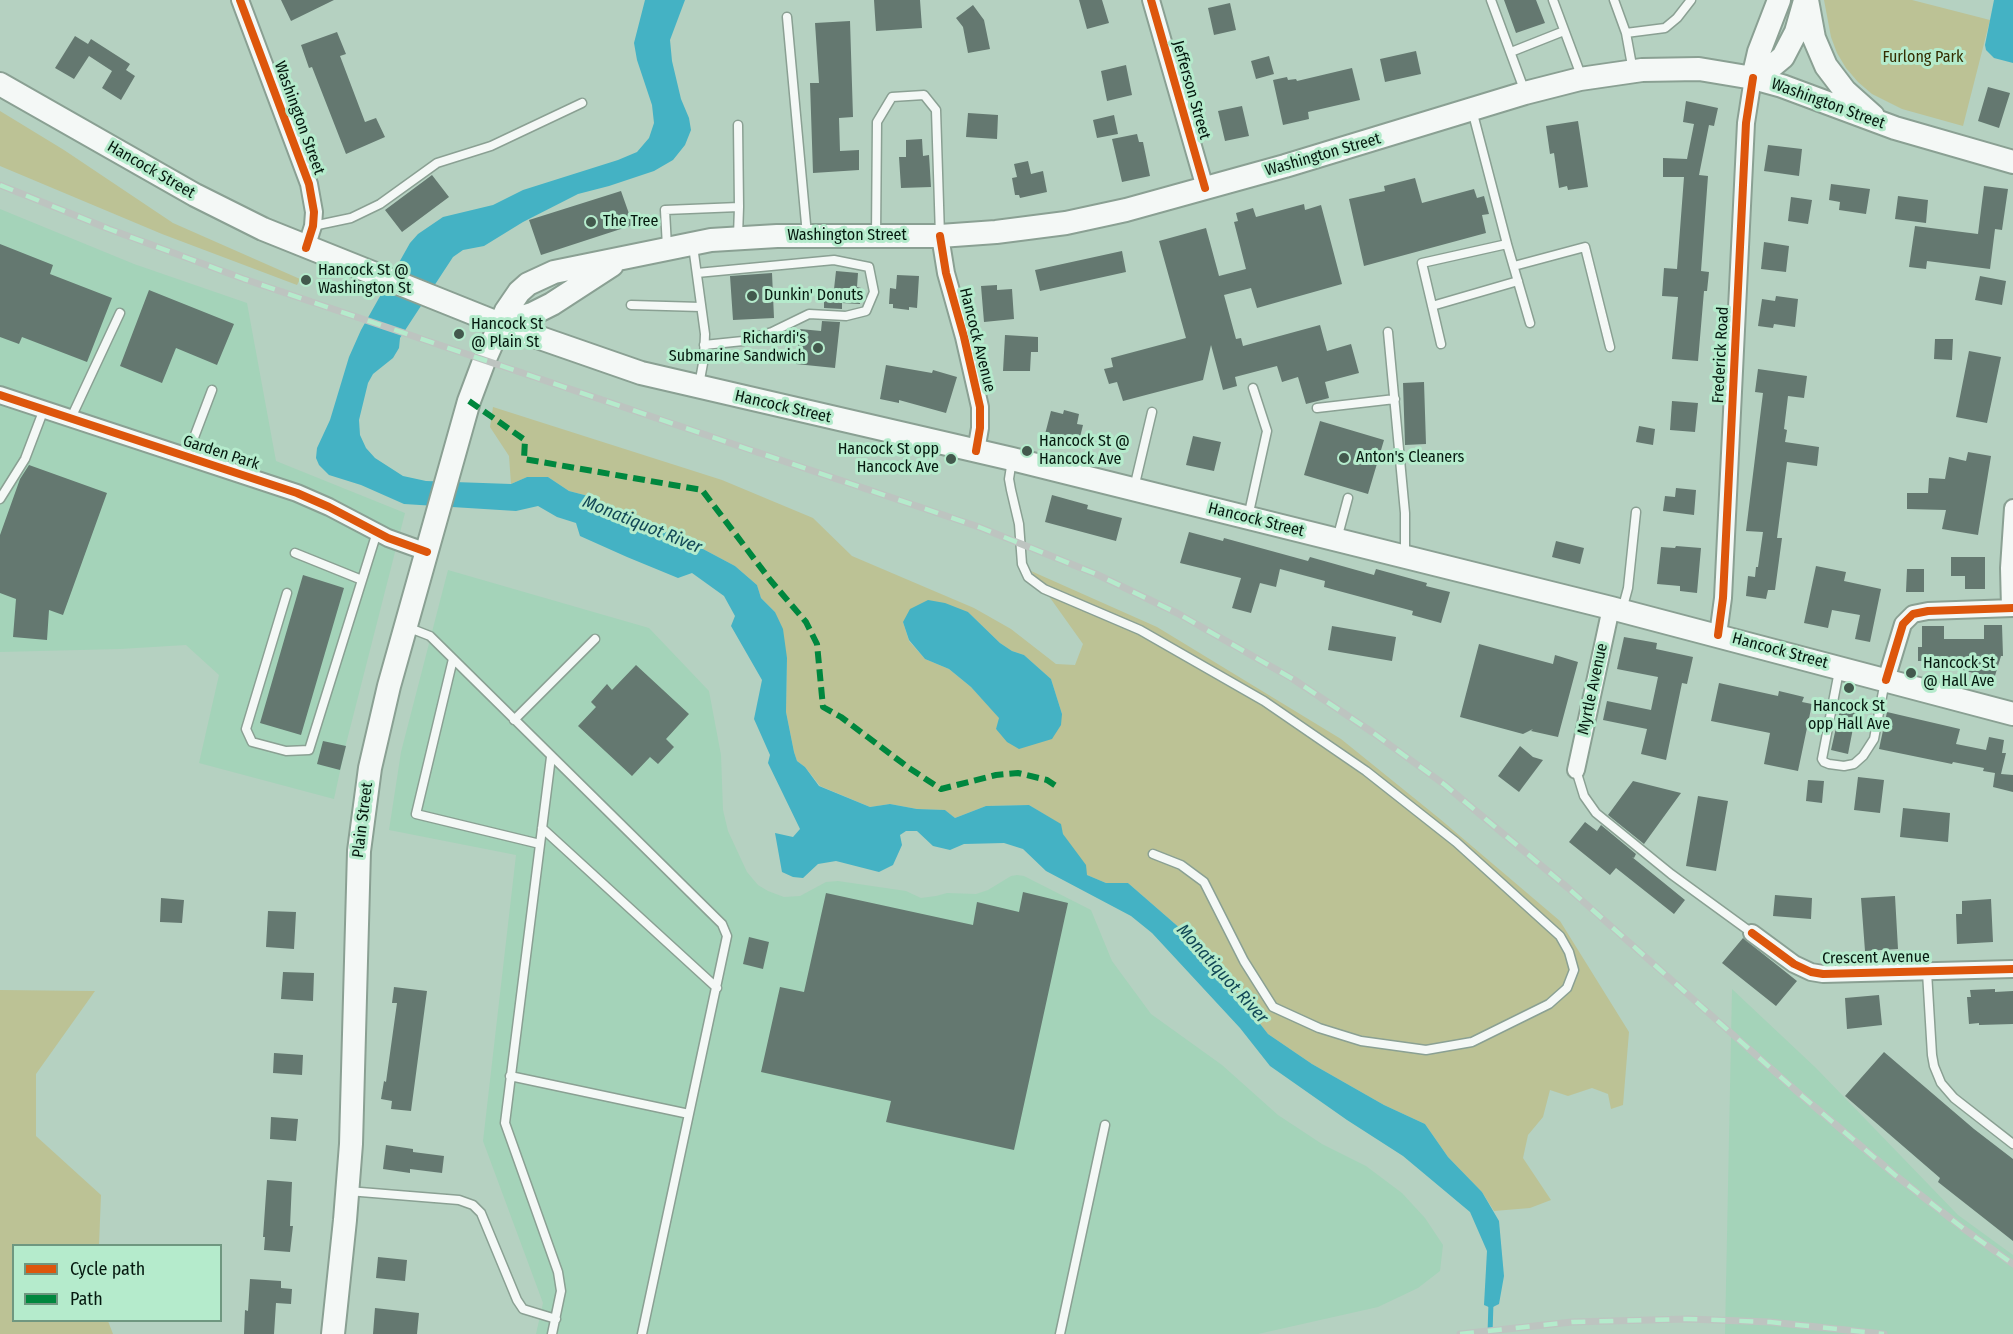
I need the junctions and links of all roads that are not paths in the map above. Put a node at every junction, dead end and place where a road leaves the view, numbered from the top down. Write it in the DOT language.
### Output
graph roads {
  1 [pos="240,0"];
  2 [pos="1151,0"];
  3 [pos="1491,0"];
  4 [pos="1553,0"];
  5 [pos="1614,0"];
  6 [pos="1691,0"];
  7 [pos="1779,0"];
  8 [pos="1806,0"];
  9 [pos="787,17"];
  10 [pos="1564,31"];
  11 [pos="1626,33"];
  12 [pos="1511,52"];
  13 [pos="1633,71"];
  14 [pos="1753,78"];
  15 [pos="1582,79"];
  16 [pos="0,84"];
  17 [pos="1525,93"];
  18 [pos="582,103"];
  19 [pos="1472,110"];
  20 [pos="738,125"];
  21 [pos="1895,128"];
  22 [pos="2013,162"];
  23 [pos="1204,188"];
  24 [pos="739,207"];
  25 [pos="313,226"];
  26 [pos="807,236"];
  27 [pos="876,236"];
  28 [pos="940,236"];
  29 [pos="738,237"];
  30 [pos="693,243"];
  31 [pos="1507,244"];
  32 [pos="306,248"];
  33 [pos="667,248"];
  34 [pos="1514,266"];
  35 [pos="697,273"];
  36 [pos="1518,282"];
  37 [pos="631,305"];
  38 [pos="702,306"];
  39 [pos="1432,306"];
  40 [pos="120,313"];
  41 [pos="1530,323"];
  42 [pos="500,324"];
  43 [pos="1388,332"];
  44 [pos="1441,344"];
  45 [pos="704,345"];
  46 [pos="1610,346"];
  47 [pos="698,387"];
  48 [pos="1253,388"];
  49 [pos="212,390"];
  50 [pos="0,395"];
  51 [pos="1395,399"];
  52 [pos="1317,408"];
  53 [pos="44,409"];
  54 [pos="1152,412"];
  55 [pos="71,418"];
  56 [pos="976,451"];
  57 [pos="187,456"];
  58 [pos="1012,459"];
  59 [pos="1133,489"];
  60 [pos="1348,498"];
  61 [pos="0,499"];
  62 [pos="2013,508"];
  63 [pos="1636,512"];
  64 [pos="1247,518"];
  65 [pos="377,532"];
  66 [pos="1336,540"];
  67 [pos="427,552"];
  68 [pos="296,553"];
  69 [pos="1405,557"];
  70 [pos="362,580"];
  71 [pos="287,593"];
  72 [pos="2012,608"];
  73 [pos="1617,609"];
  74 [pos="406,627"];
  75 [pos="1718,635"];
  76 [pos="595,639"];
  77 [pos="453,659"];
  78 [pos="1840,668"];
  79 [pos="1886,680"];
  80 [pos="2013,714"];
  81 [pos="514,720"];
  82 [pos="551,757"];
  83 [pos="1576,770"];
  84 [pos="542,828"];
  85 [pos="540,844"];
  86 [pos="1153,854"];
  87 [pos="1752,933"];
  88 [pos="2013,969"];
  89 [pos="1926,972"];
  90 [pos="717,988"];
  91 [pos="510,1076"];
  92 [pos="690,1114"];
  93 [pos="1105,1125"];
  94 [pos="2013,1144"];
  95 [pos="347,1191"];
  96 [pos="556,1319"];
  97 [pos="333,1334"];
  98 [pos="552,1334"];
  99 [pos="642,1334"];
  100 [pos="1060,1334"];
  1 -- 25 [label="street, Washington Street"];
  2 -- 23 [label="street, Jefferson Street"];
  3 -- 12 [label="lane"];
  4 -- 10 [label="lane"];
  5 -- 11 [label="lane"];
  6 -- 11 [label="lane"];
  7 -- 14 [label="main road"];
  8 -- 14 [label="main road"];
  8 -- 21 [label="main road"];
  9 -- 26 [label="lane"];
  10 -- 12 [label="lane"];
  10 -- 15 [label="lane"];
  11 -- 13 [label="lane"];
  12 -- 17 [label="lane"];
  13 -- 14 [label="main road, Washington Street"];
  13 -- 15 [label="main road, Washington Street"];
  14 -- 21 [label="main road, Washington Street"];
  14 -- 75 [label="street, Frederick Road"];
  15 -- 17 [label="main road, Washington Street"];
  16 -- 32 [label="main road, Hancock Street"];
  17 -- 19 [label="main road, Washington Street"];
  18 -- 25 [label="lane"];
  19 -- 23 [label="main road, Washington Street"];
  19 -- 31 [label="lane"];
  20 -- 24 [label="lane"];
  21 -- 22 [label="main road, Washington Street"];
  23 -- 28 [label="main road, Washington Street"];
  24 -- 29 [label="lane"];
  24 -- 33 [label="lane"];
  25 -- 32 [label="street, Washington Street"];
  26 -- 27 [label="main road, Washington Street"];
  26 -- 29 [label="main road, Washington Street"];
  27 -- 28 [label="main road, Washington Street"];
  27 -- 28 [label="lane"];
  28 -- 56 [label="street, Hancock Avenue"];
  29 -- 30 [label="main road, Washington Street"];
  30 -- 33 [label="main road, Washington Street"];
  30 -- 35 [label="lane"];
  31 -- 34 [label="lane"];
  31 -- 39 [label="lane"];
  32 -- 42 [label="main road"];
  33 -- 42 [label="main road, Washington Street"];
  34 -- 36 [label="lane"];
  34 -- 46 [label="lane"];
  35 -- 38 [label="lane"];
  35 -- 45 [label="lane"];
  36 -- 39 [label="lane"];
  36 -- 41 [label="lane"];
  37 -- 38 [label="lane"];
  38 -- 45 [label="lane"];
  39 -- 44 [label="lane"];
  40 -- 55 [label="lane"];
  42 -- 47 [label="main road, Hancock Street"];
  42 -- 67 [label="main road, Plain Street"];
  43 -- 51 [label="lane"];
  45 -- 47 [label="lane"];
  47 -- 56 [label="main road, Hancock Street"];
  48 -- 64 [label="lane"];
  49 -- 57 [label="lane"];
  50 -- 53 [label="street, Garden Park"];
  51 -- 52 [label="lane"];
  51 -- 69 [label="lane"];
  53 -- 55 [label="street, Garden Park"];
  53 -- 61 [label="lane"];
  54 -- 59 [label="lane"];
  55 -- 57 [label="street, Garden Park"];
  56 -- 58 [label="main road, Hancock Street"];
  57 -- 65 [label="street, Garden Park"];
  58 -- 59 [label="main road, Hancock Street"];
  58 -- 86 [label="lane"];
  59 -- 64 [label="main road, Hancock Street"];
  60 -- 66 [label="lane"];
  62 -- 72 [label="street"];
  63 -- 73 [label="lane"];
  64 -- 66 [label="main road, Hancock Street"];
  65 -- 67 [label="street, Garden Park"];
  65 -- 70 [label="lane"];
  66 -- 69 [label="main road, Hancock Street"];
  67 -- 74 [label="main road, Plain Street"];
  68 -- 70 [label="lane"];
  69 -- 73 [label="main road, Hancock Street"];
  70 -- 71 [label="lane"];
  72 -- 79 [label="street"];
  73 -- 75 [label="main road, Hancock Street"];
  73 -- 83 [label="street, Myrtle Avenue"];
  74 -- 77 [label="lane"];
  74 -- 95 [label="main road, Plain Street"];
  75 -- 78 [label="main road, Hancock Street"];
  76 -- 81 [label="lane"];
  77 -- 81 [label="lane"];
  77 -- 85 [label="lane"];
  78 -- 79 [label="main road, Hancock Street"];
  78 -- 79 [label="lane"];
  79 -- 80 [label="main road, Hancock Street"];
  81 -- 82 [label="lane"];
  82 -- 84 [label="lane"];
  82 -- 90 [label="lane"];
  83 -- 87 [label="lane"];
  84 -- 85 [label="lane"];
  84 -- 90 [label="lane"];
  85 -- 91 [label="lane"];
  87 -- 89 [label="street, Crescent Avenue"];
  88 -- 89 [label="street, Crescent Avenue"];
  89 -- 94 [label="lane"];
  90 -- 92 [label="lane"];
  91 -- 92 [label="lane"];
  91 -- 96 [label="lane"];
  92 -- 99 [label="lane"];
  93 -- 100 [label="lane"];
  95 -- 96 [label="lane"];
  95 -- 97 [label="main road, Plain Street"];
  96 -- 98 [label="lane"];
}
